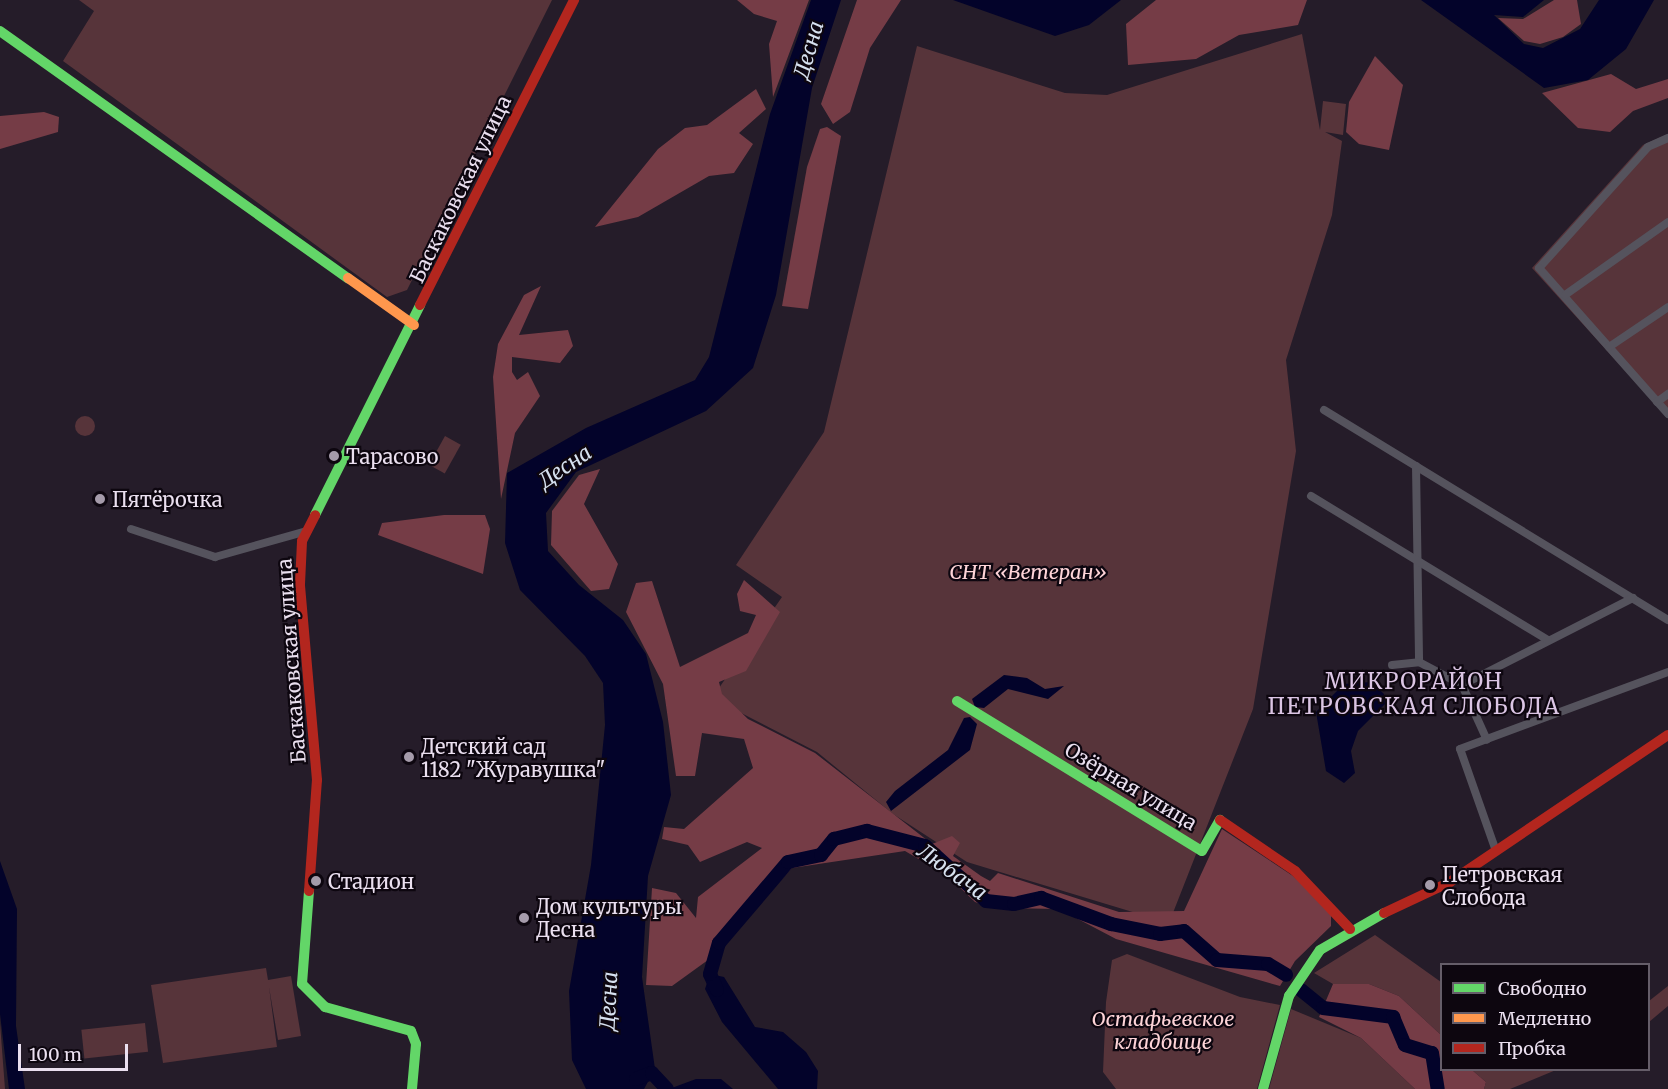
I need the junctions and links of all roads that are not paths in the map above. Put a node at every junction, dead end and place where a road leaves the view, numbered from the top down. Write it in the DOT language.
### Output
graph roads {
  1 [pos="574,0"];
  2 [pos="0,31"];
  3 [pos="1668,138"];
  4 [pos="1668,222"];
  5 [pos="1565,295"];
  6 [pos="1668,307"];
  7 [pos="414,325"];
  8 [pos="1609,347"];
  9 [pos="1668,394"];
  10 [pos="1657,402"];
  11 [pos="1324,410"];
  12 [pos="1668,414"];
  13 [pos="1416,466"];
  14 [pos="1311,496"];
  15 [pos="131,529"];
  16 [pos="307,531"];
  17 [pos="1418,561"];
  18 [pos="1633,598"];
  19 [pos="1668,620"];
  20 [pos="1548,640"];
  21 [pos="1419,662"];
  22 [pos="1392,665"];
  23 [pos="1668,672"];
  24 [pos="1462,685"];
  25 [pos="957,701"];
  26 [pos="1668,735"];
  27 [pos="1487,740"];
  28 [pos="1496,851"];
  29 [pos="1350,929"];
  30 [pos="412,1089"];
  31 [pos="1263,1089"];
  1 -- 7 [label="street, Баскаковская улица"];
  2 -- 7 [label="street"];
  3 -- 5 [label="street"];
  4 -- 5 [label="street"];
  5 -- 8 [label="street"];
  6 -- 8 [label="street"];
  7 -- 16 [label="street, Баскаковская улица"];
  8 -- 10 [label="street"];
  9 -- 10 [label="street"];
  10 -- 12 [label="street"];
  11 -- 13 [label="street"];
  13 -- 17 [label="street"];
  13 -- 18 [label="street"];
  14 -- 17 [label="street"];
  15 -- 16 [label="street"];
  16 -- 30 [label="street, Баскаковская улица"];
  17 -- 20 [label="street"];
  17 -- 21 [label="street"];
  18 -- 19 [label="street"];
  18 -- 20 [label="street"];
  20 -- 24 [label="street"];
  21 -- 22 [label="street"];
  21 -- 24 [label="street"];
  23 -- 27 [label="street"];
  24 -- 27 [label="street"];
  25 -- 29 [label="street, Озёрная улица"];
  26 -- 28 [label="street"];
  27 -- 28 [label="street"];
  28 -- 29 [label="street"];
  29 -- 31 [label="street"];
}
